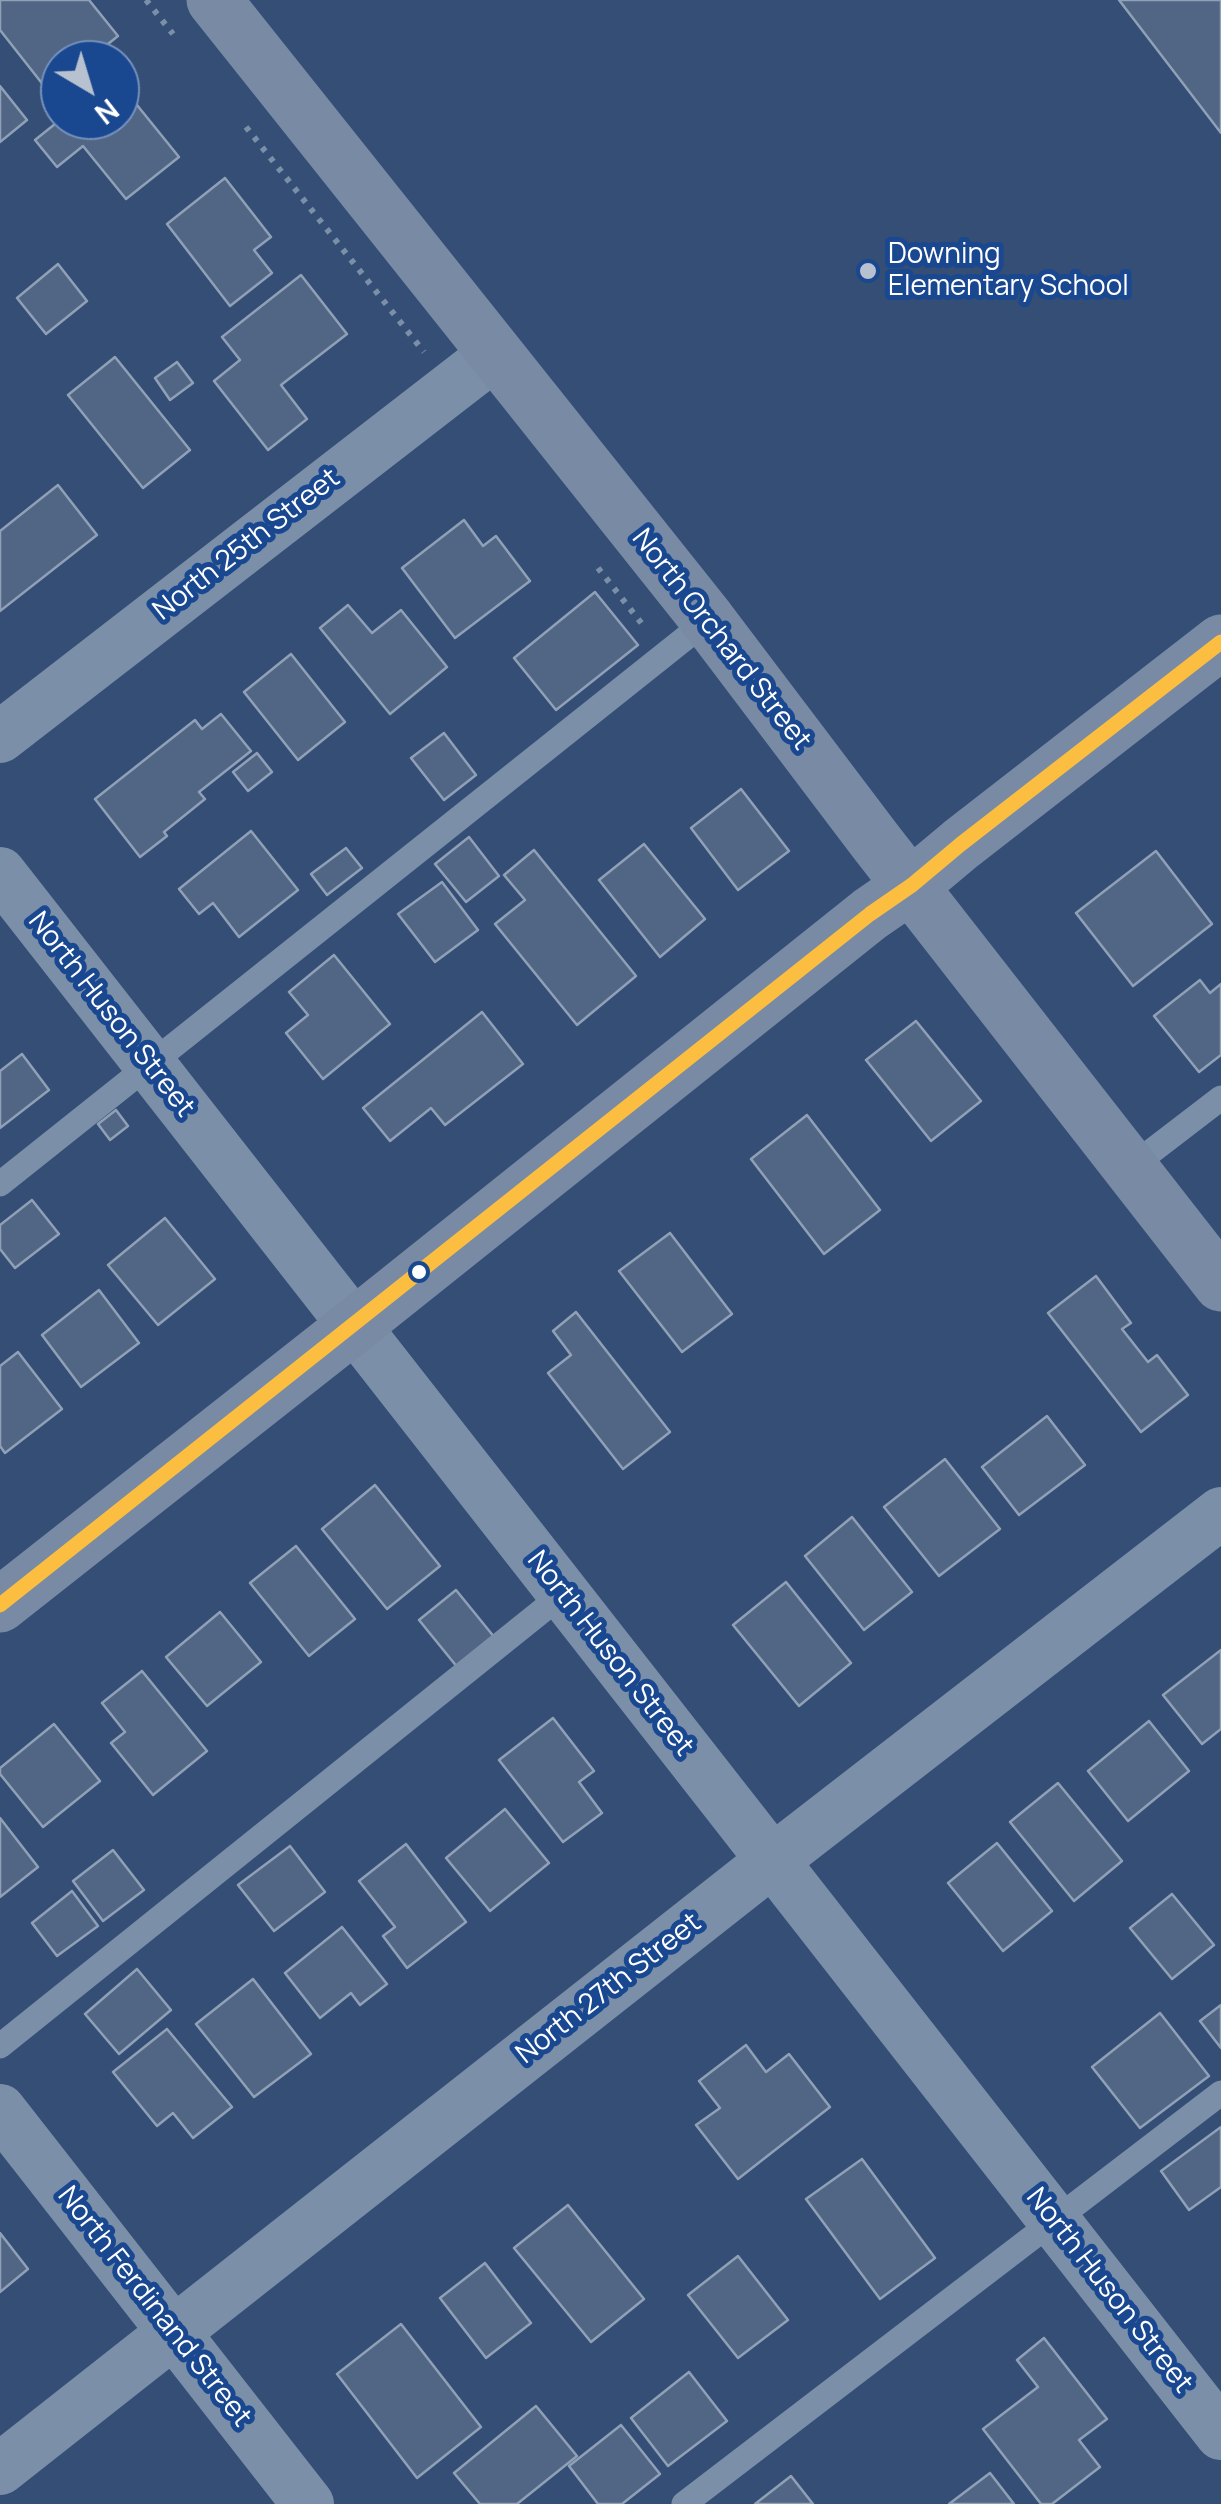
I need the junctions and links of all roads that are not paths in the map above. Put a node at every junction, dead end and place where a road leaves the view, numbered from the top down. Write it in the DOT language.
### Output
graph roads {
  1 [pos="214,0"];
  2 [pos="494,354"];
  3 [pos="708,620"];
  4 [pos="1221,642"];
  5 [pos="0,737"];
  6 [pos="0,872"];
  7 [pos="912,885"];
  8 [pos="150,1065"];
  9 [pos="1221,1098"];
  10 [pos="1131,1168"];
  11 [pos="0,1184"];
  12 [pos="1221,1284"];
  13 [pos="354,1326"];
  14 [pos="1221,1513"];
  15 [pos="563,1594"];
  16 [pos="0,1605"];
  17 [pos="772,1861"];
  18 [pos="0,2046"];
  19 [pos="1221,2094"];
  20 [pos="0,2110"];
  21 [pos="1054,2220"];
  22 [pos="173,2332"];
  23 [pos="1221,2434"];
  24 [pos="0,2469"];
  25 [pos="308,2504"];
  26 [pos="684,2504"];
  1 -- 2 [label="street, North Orchard Street"];
  2 -- 3 [label="street, North Orchard Street"];
  2 -- 5 [label="street, North 25th Street"];
  3 -- 7 [label="street, North Orchard Street"];
  3 -- 8 [label="lane"];
  4 -- 7 [label="street"];
  6 -- 8 [label="street, North Huson Street"];
  7 -- 10 [label="street, North Orchard Street"];
  7 -- 13 [label="street"];
  8 -- 11 [label="lane"];
  8 -- 13 [label="street, North Huson Street"];
  9 -- 10 [label="lane"];
  10 -- 12 [label="street, North Orchard Street"];
  13 -- 15 [label="street, North Huson Street"];
  13 -- 16 [label="street"];
  14 -- 17 [label="street, North 27th Street"];
  15 -- 17 [label="street, North Huson Street"];
  15 -- 18 [label="lane"];
  17 -- 21 [label="street, North Huson Street"];
  17 -- 22 [label="street, North 27th Street"];
  19 -- 21 [label="lane"];
  20 -- 22 [label="street, North Ferdinand Street"];
  21 -- 23 [label="street, North Huson Street"];
  21 -- 26 [label="lane"];
  22 -- 24 [label="street, North 27th Street"];
  22 -- 25 [label="street, North Ferdinand Street"];
}
